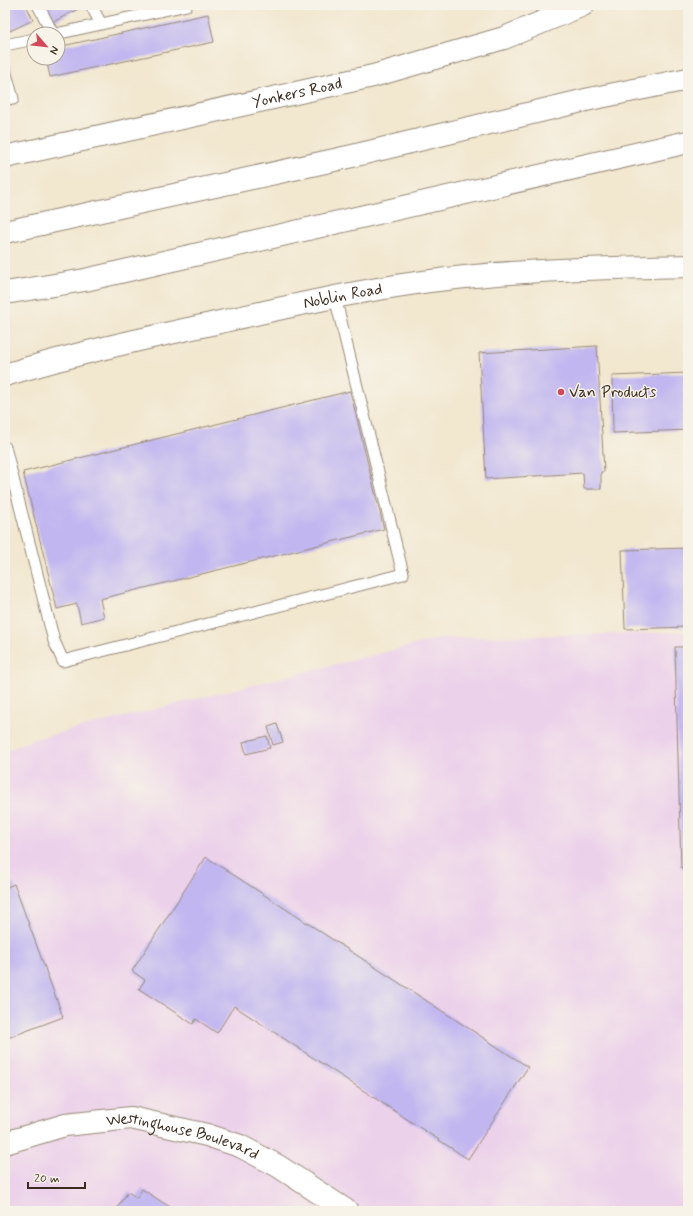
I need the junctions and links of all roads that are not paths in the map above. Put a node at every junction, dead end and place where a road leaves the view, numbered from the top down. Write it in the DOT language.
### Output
graph roads {
  1 [pos="38,5"];
  2 [pos="91,5"];
  3 [pos="187,5"];
  4 [pos="583,5"];
  5 [pos="152,9"];
  6 [pos="101,24"];
  7 [pos="49,26"];
  8 [pos="66,32"];
  9 [pos="26,41"];
  10 [pos="5,45"];
  11 [pos="5,70"];
  12 [pos="688,78"];
  13 [pos="13,99"];
  14 [pos="688,142"];
  15 [pos="5,158"];
  16 [pos="54,220"];
  17 [pos="5,224"];
  18 [pos="5,232"];
  19 [pos="688,266"];
  20 [pos="85,280"];
  21 [pos="5,293"];
  22 [pos="335,297"];
  23 [pos="5,307"];
  24 [pos="5,375"];
  25 [pos="5,447"];
  26 [pos="5,1143"];
  27 [pos="347,1211"];
  1 -- 7 [label="lane"];
  2 -- 6 [label="lane"];
  3 -- 5 [label="lane"];
  4 -- 15 [label="main road, Yonkers Road"];
  5 -- 6 [label="lane"];
  6 -- 8 [label="lane"];
  9 -- 10 [label="lane"];
  11 -- 13 [label="lane"];
  12 -- 16 [label="main road"];
  14 -- 20 [label="main road"];
  16 -- 17 [label="main road"];
  16 -- 18 [label="main road"];
  19 -- 22 [label="main road, Noblin Road"];
  20 -- 21 [label="main road"];
  20 -- 23 [label="main road"];
  22 -- 24 [label="main road, Noblin Road"];
  22 -- 25 [label="lane"];
  26 -- 27 [label="main road, Westinghouse Boulevard"];
}
